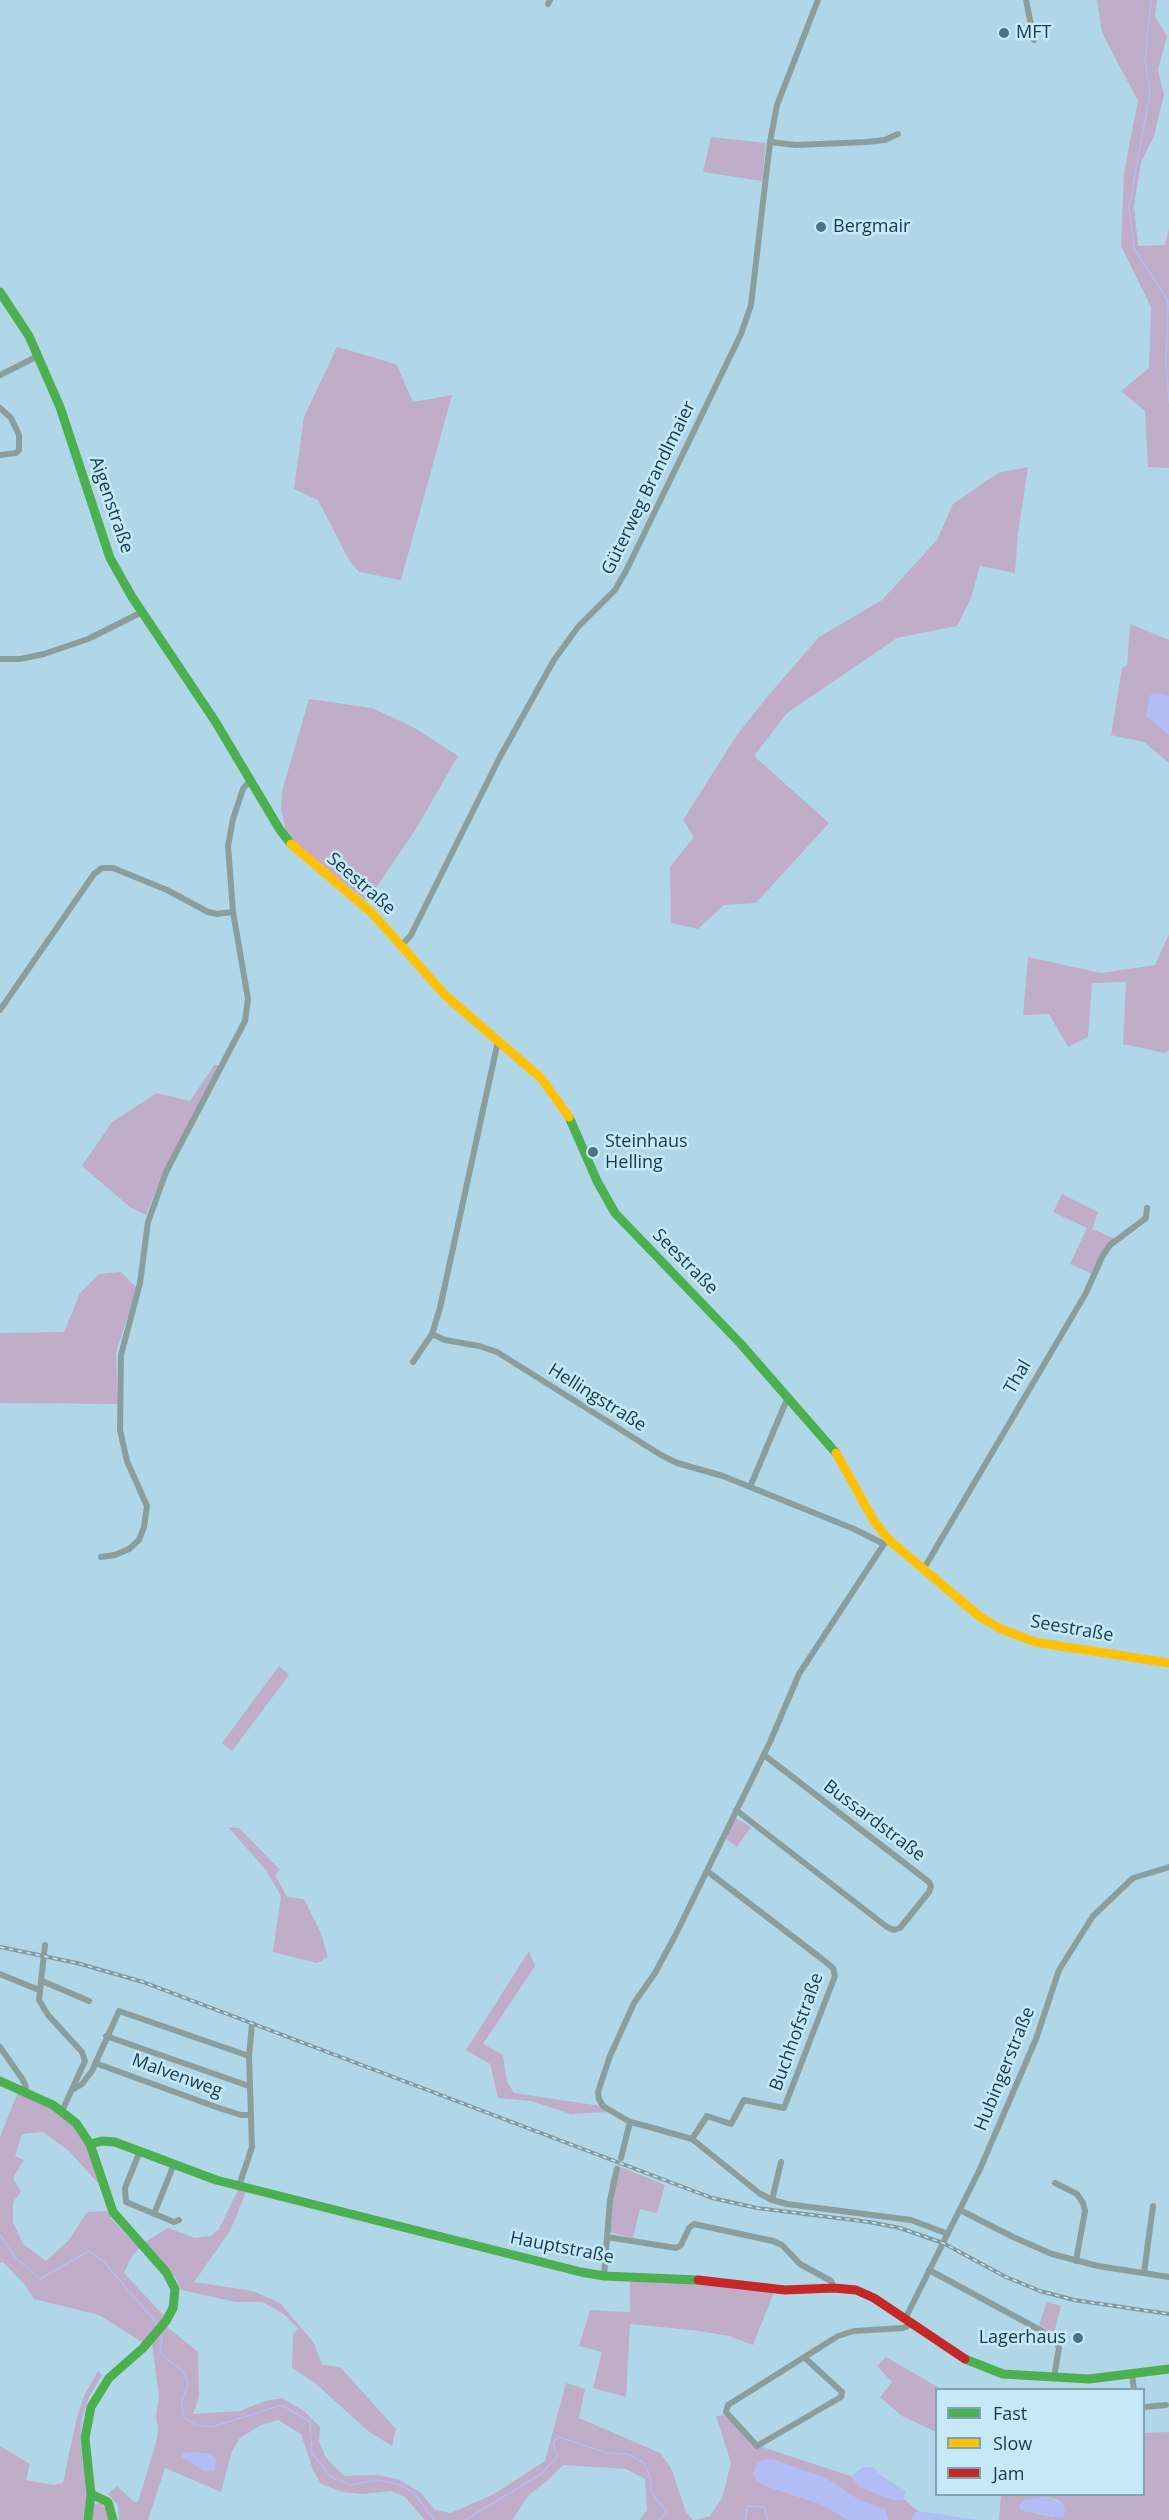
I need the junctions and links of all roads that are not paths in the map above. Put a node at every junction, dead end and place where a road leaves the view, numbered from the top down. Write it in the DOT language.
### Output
graph roads {
  1 [pos="818,0"];
  2 [pos="1026,0"];
  3 [pos="1034,40"];
  4 [pos="898,134"];
  5 [pos="770,142"];
  6 [pos="0,292"];
  7 [pos="38,356"];
  8 [pos="0,375"];
  9 [pos="0,408"];
  10 [pos="0,455"];
  11 [pos="142,612"];
  12 [pos="0,659"];
  13 [pos="250,780"];
  14 [pos="233,912"];
  15 [pos="402,945"];
  16 [pos="0,1010"];
  17 [pos="498,1041"];
  18 [pos="1147,1208"];
  19 [pos="432,1334"];
  20 [pos="413,1362"];
  21 [pos="788,1397"];
  22 [pos="750,1487"];
  23 [pos="886,1542"];
  24 [pos="101,1557"];
  25 [pos="923,1570"];
  26 [pos="1169,1663"];
  27 [pos="764,1755"];
  28 [pos="736,1810"];
  29 [pos="1169,1867"];
  30 [pos="707,1871"];
  31 [pos="45,1945"];
  32 [pos="0,1974"];
  33 [pos="42,1981"];
  34 [pos="39,1990"];
  35 [pos="89,2001"];
  36 [pos="252,2024"];
  37 [pos="106,2036"];
  38 [pos="0,2047"];
  39 [pos="249,2056"];
  40 [pos="95,2063"];
  41 [pos="0,2081"];
  42 [pos="249,2086"];
  43 [pos="74,2089"];
  44 [pos="24,2091"];
  45 [pos="62,2111"];
  46 [pos="249,2115"];
  47 [pos="630,2122"];
  48 [pos="692,2139"];
  49 [pos="90,2144"];
  50 [pos="140,2151"];
  51 [pos="621,2158"];
  52 [pos="781,2162"];
  53 [pos="174,2164"];
  54 [pos="617,2169"];
  55 [pos="1055,2183"];
  56 [pos="240,2186"];
  57 [pos="772,2200"];
  58 [pos="1153,2206"];
  59 [pos="960,2210"];
  60 [pos="154,2214"];
  61 [pos="179,2220"];
  62 [pos="948,2234"];
  63 [pos="607,2237"];
  64 [pos="1076,2261"];
  65 [pos="929,2270"];
  66 [pos="1144,2273"];
  67 [pos="604,2276"];
  68 [pos="1169,2277"];
  69 [pos="834,2288"];
  70 [pos="909,2321"];
  71 [pos="805,2358"];
  72 [pos="1169,2369"];
  73 [pos="1132,2374"];
  74 [pos="1054,2377"];
  75 [pos="1134,2388"];
  76 [pos="1166,2405"];
  77 [pos="1145,2407"];
  78 [pos="91,2494"];
  79 [pos="88,2520"];
  80 [pos="113,2520"];
  1 -- 5 [label="street, Güterweg Brandlmaier"];
  2 -- 3 [label="street"];
  4 -- 5 [label="street"];
  5 -- 15 [label="street, Güterweg Brandlmaier"];
  6 -- 7 [label="street, Aigenstraße"];
  7 -- 8 [label="street"];
  7 -- 11 [label="street, Aigenstraße"];
  9 -- 10 [label="street"];
  11 -- 12 [label="street"];
  11 -- 13 [label="street, Aigenstraße"];
  13 -- 14 [label="street"];
  13 -- 15 [label="street, Seestraße"];
  14 -- 16 [label="street"];
  14 -- 24 [label="street"];
  15 -- 17 [label="street, Seestraße"];
  17 -- 19 [label="street"];
  17 -- 21 [label="street, Seestraße"];
  18 -- 25 [label="street, Thal"];
  19 -- 20 [label="street"];
  19 -- 22 [label="street, Hellingstraße"];
  21 -- 22 [label="street"];
  21 -- 23 [label="street, Seestraße"];
  22 -- 23 [label="street, Hellingstraße"];
  23 -- 25 [label="street, Seestraße"];
  23 -- 27 [label="street"];
  25 -- 26 [label="street, Seestraße"];
  27 -- 28 [label="street"];
  27 -- 28 [label="street, Bussardstraße"];
  28 -- 30 [label="street"];
  29 -- 59 [label="street, Hubingerstraße"];
  30 -- 47 [label="street"];
  30 -- 48 [label="street, Buchhofstraße"];
  31 -- 33 [label="street"];
  32 -- 34 [label="street"];
  33 -- 34 [label="street"];
  33 -- 35 [label="street"];
  34 -- 43 [label="street"];
  36 -- 39 [label="street"];
  37 -- 39 [label="street"];
  37 -- 40 [label="street"];
  37 -- 42 [label="street"];
  38 -- 44 [label="street"];
  39 -- 42 [label="street"];
  40 -- 43 [label="street"];
  40 -- 46 [label="street, Malvenweg"];
  41 -- 44 [label="street"];
  42 -- 46 [label="street"];
  43 -- 45 [label="street"];
  44 -- 45 [label="street"];
  45 -- 49 [label="street"];
  46 -- 56 [label="street"];
  47 -- 48 [label="street"];
  47 -- 51 [label="street"];
  48 -- 57 [label="street"];
  49 -- 50 [label="street, Hauptstraße"];
  49 -- 78 [label="street"];
  50 -- 53 [label="street, Hauptstraße"];
  50 -- 60 [label="street"];
  52 -- 57 [label="street"];
  53 -- 56 [label="street, Hauptstraße"];
  53 -- 60 [label="street"];
  54 -- 63 [label="street"];
  55 -- 64 [label="street"];
  56 -- 67 [label="street, Hauptstraße"];
  57 -- 62 [label="street"];
  58 -- 66 [label="street"];
  59 -- 62 [label="street, Hubingerstraße"];
  59 -- 64 [label="street"];
  60 -- 61 [label="street"];
  62 -- 65 [label="street, Hubingerstraße"];
  63 -- 67 [label="street"];
  63 -- 69 [label="street"];
  64 -- 66 [label="street"];
  65 -- 70 [label="street, Hubingerstraße"];
  65 -- 74 [label="street"];
  66 -- 68 [label="street"];
  67 -- 69 [label="street, Hauptstraße"];
  69 -- 70 [label="street, Hauptstraße"];
  70 -- 71 [label="street"];
  70 -- 74 [label="street, Hauptstraße"];
  71 -- 71 [label="street"];
  72 -- 73 [label="street, Hauptstraße"];
  73 -- 74 [label="street, Hauptstraße"];
  73 -- 75 [label="street"];
  76 -- 77 [label="street"];
  78 -- 79 [label="street"];
  78 -- 80 [label="street"];
}
